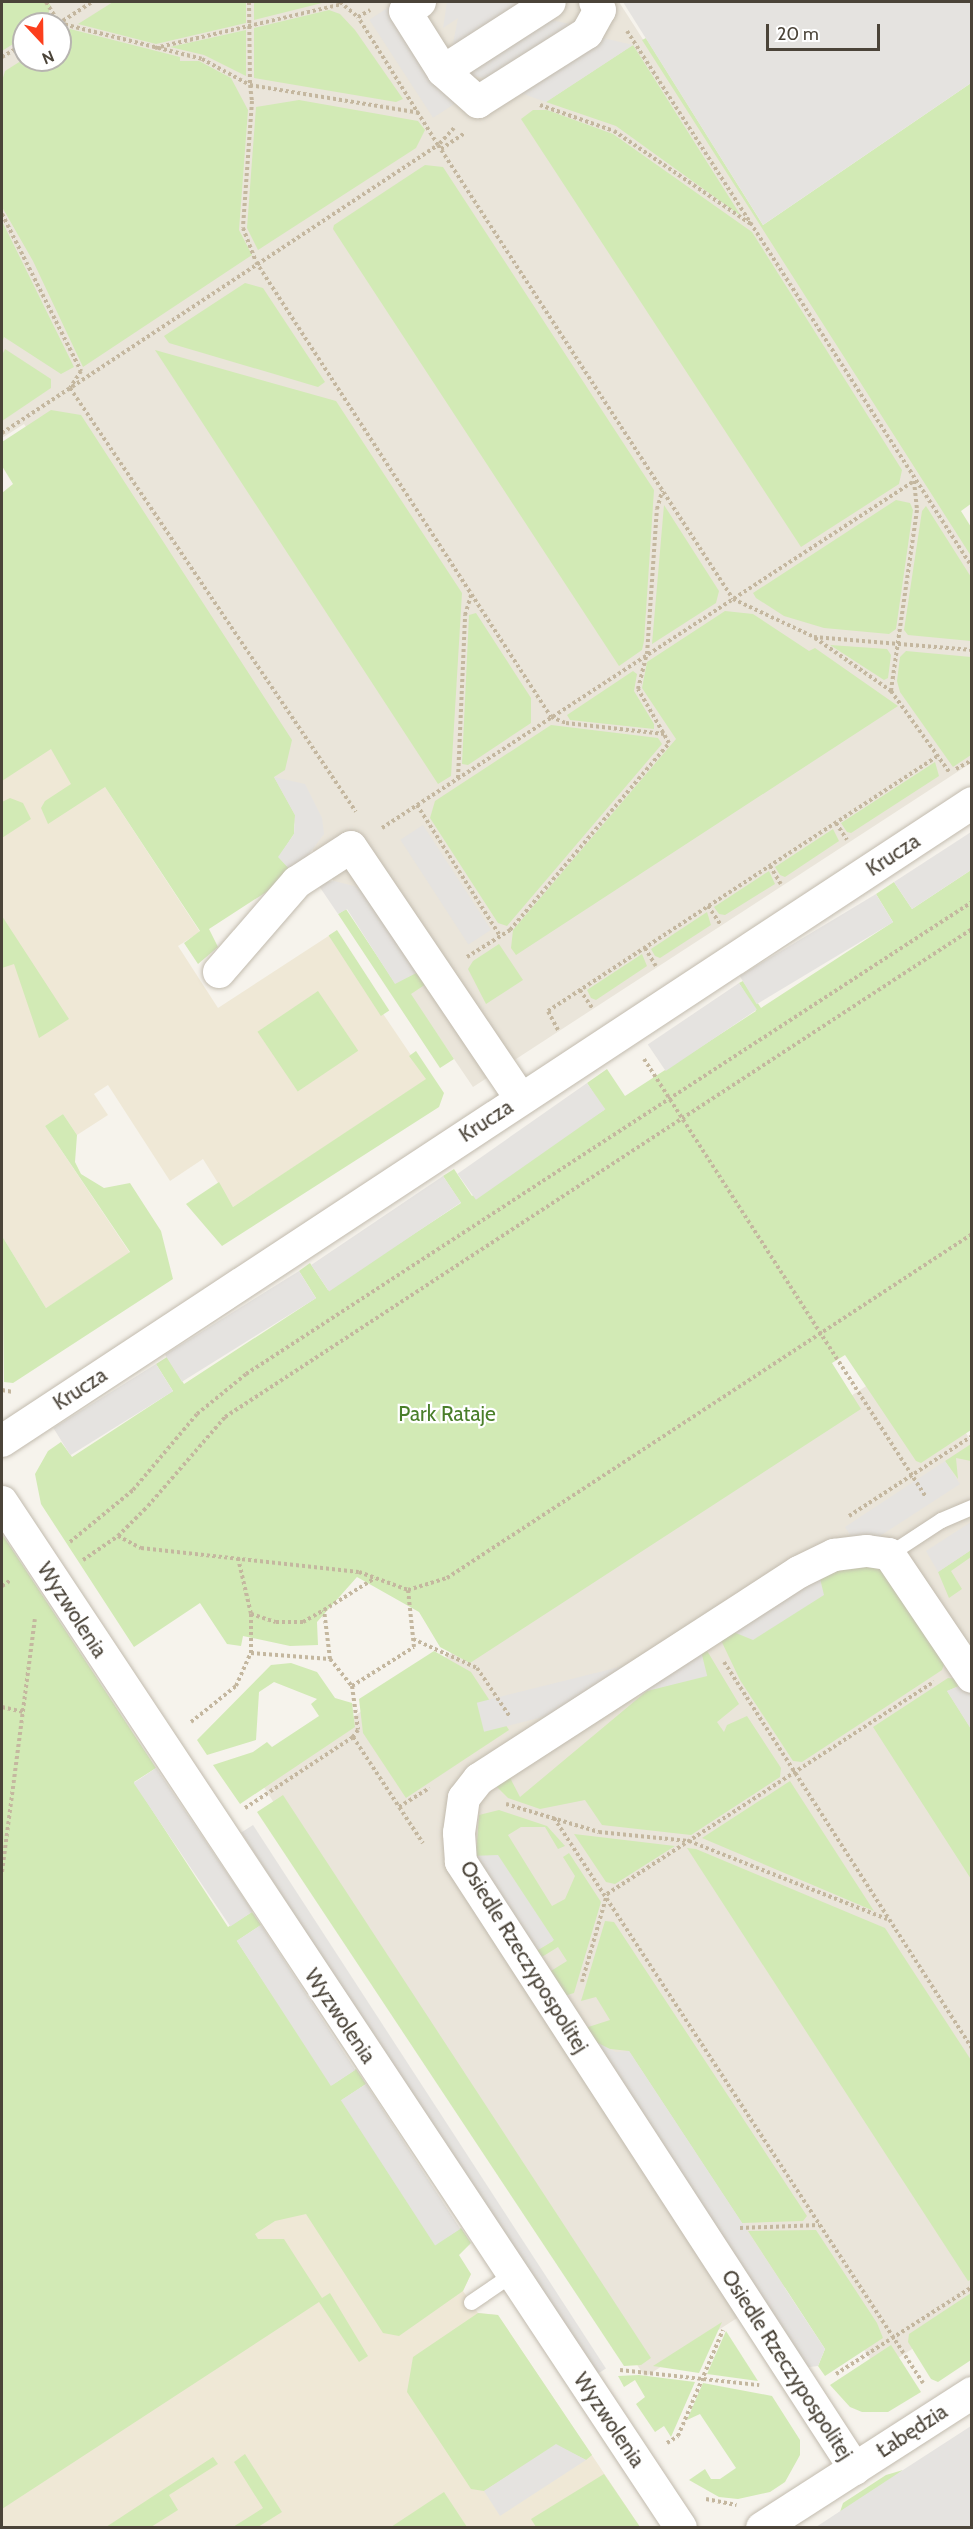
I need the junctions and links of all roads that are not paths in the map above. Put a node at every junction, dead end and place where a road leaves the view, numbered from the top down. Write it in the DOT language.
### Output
graph roads {
  1 [pos="420,2"];
  2 [pos="550,2"];
  3 [pos="598,6"];
  4 [pos="443,71"];
  5 [pos="972,803"];
  6 [pos="219,972"];
  7 [pos="521,1099"];
  8 [pos="2,1441"];
  9 [pos="2,1502"];
  10 [pos="972,1507"];
  11 [pos="889,1554"];
  12 [pos="967,1671"];
  13 [pos="512,2274"];
  14 [pos="471,2302"];
  15 [pos="972,2393"];
  16 [pos="855,2469"];
  17 [pos="754,2517"];
  18 [pos="681,2528"];
  1 -- 4 [label="street"];
  2 -- 4 [label="street"];
  3 -- 4 [label="street"];
  5 -- 7 [label="street, Krucza"];
  6 -- 7 [label="street"];
  7 -- 8 [label="street, Krucza"];
  9 -- 13 [label="street, Wyzwolenia"];
  10 -- 11 [label="lane"];
  11 -- 12 [label="street"];
  11 -- 16 [label="street, Osiedle Rzeczypospolitej"];
  13 -- 14 [label="lane"];
  13 -- 18 [label="street, Wyzwolenia"];
  15 -- 16 [label="street, Łabędzia"];
  16 -- 17 [label="street, Łabędzia"];
}
